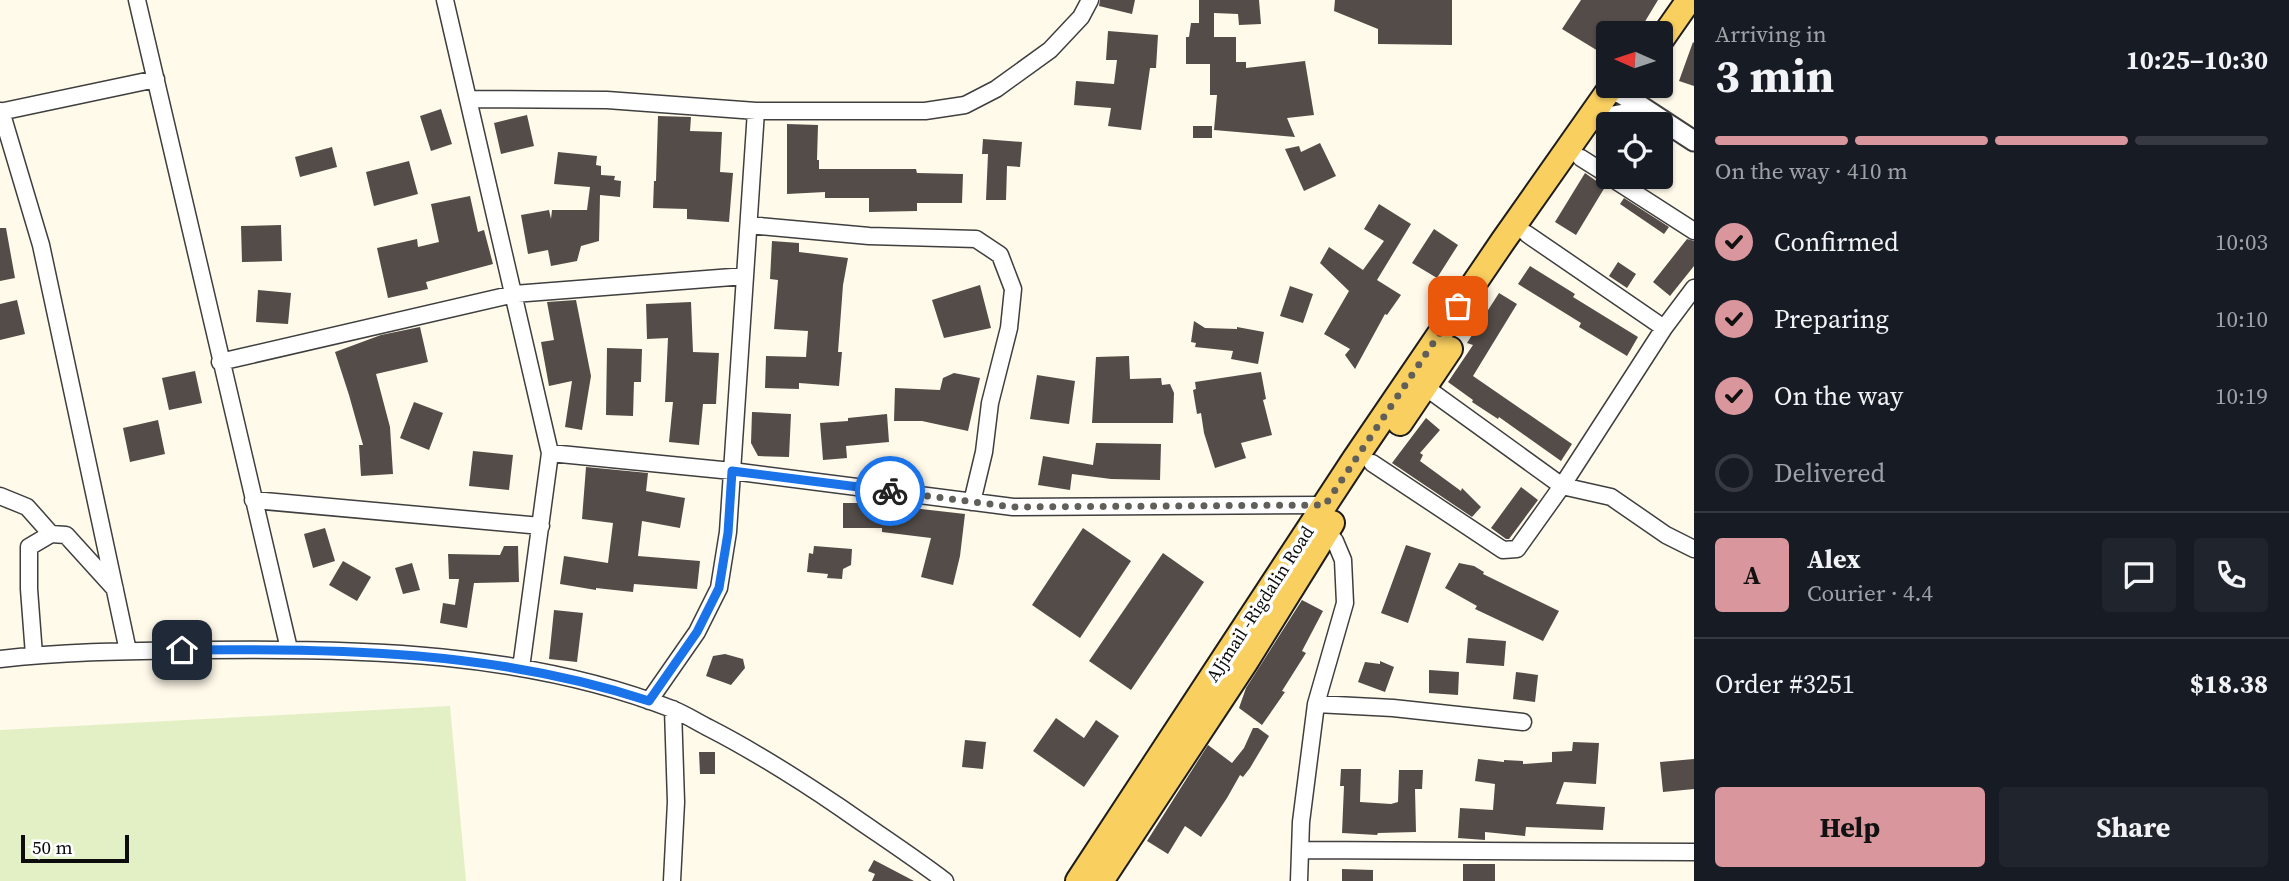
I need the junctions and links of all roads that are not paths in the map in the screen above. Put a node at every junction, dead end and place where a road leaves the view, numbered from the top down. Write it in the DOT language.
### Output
graph roads {
  1 [pos="137,0"];
  2 [pos="445,0"];
  3 [pos="1090,0"];
  4 [pos="1671,0"];
  5 [pos="1689,0"];
  6 [pos="1657,21"];
  7 [pos="1673,23"];
  8 [pos="156,79"];
  9 [pos="1611,98"];
  10 [pos="1631,98"];
  11 [pos="468,99"];
  12 [pos="756,111"];
  13 [pos="1,118"];
  14 [pos="1596,134"];
  15 [pos="1673,141"];
  16 [pos="1694,141"];
  17 [pos="1694,156"];
  18 [pos="1581,158"];
  19 [pos="1596,168"];
  20 [pos="1629,189"];
  21 [pos="749,225"];
  22 [pos="1694,231"];
  23 [pos="1527,234"];
  24 [pos="746,276"];
  25 [pos="1694,288"];
  26 [pos="514,294"];
  27 [pos="1664,328"];
  28 [pos="220,362"];
  29 [pos="1425,387"];
  30 [pos="550,453"];
  31 [pos="1372,463"];
  32 [pos="732,471"];
  33 [pos="1562,486"];
  34 [pos="0,496"];
  35 [pos="253,500"];
  36 [pos="972,502"];
  37 [pos="1325,505"];
  38 [pos="541,526"];
  39 [pos="1326,532"];
  40 [pos="51,534"];
  41 [pos="1694,548"];
  42 [pos="115,589"];
  43 [pos="289,649"];
  44 [pos="128,651"];
  45 [pos="34,655"];
  46 [pos="0,659"];
  47 [pos="521,668"];
  48 [pos="649,701"];
  49 [pos="1317,704"];
  50 [pos="673,709"];
  51 [pos="1523,722"];
  52 [pos="1300,850"];
  53 [pos="1694,852"];
  54 [pos="671,881"];
  55 [pos="945,881"];
  56 [pos="1078,881"];
  57 [pos="1101,881"];
  58 [pos="1299,881"];
  1 -- 8 [label="street"];
  2 -- 11 [label="street"];
  3 -- 12 [label="street"];
  4 -- 6 [label="main road"];
  5 -- 7 [label="main road"];
  8 -- 13 [label="street"];
  8 -- 28 [label="street"];
  9 -- 37 [label="main road, AJjmail -Rigdalin Road"];
  10 -- 16 [label="street"];
  11 -- 12 [label="street"];
  11 -- 26 [label="street"];
  12 -- 21 [label="street"];
  13 -- 42 [label="street"];
  14 -- 18 [label="main road, AJjmail -Rigdalin Road"];
  15 -- 17 [label="street"];
  18 -- 19 [label="street"];
  18 -- 23 [label="main road, AJjmail -Rigdalin Road"];
  20 -- 22 [label="street"];
  21 -- 24 [label="street"];
  21 -- 36 [label="street"];
  23 -- 27 [label="street"];
  23 -- 29 [label="main road, AJjmail -Rigdalin Road"];
  24 -- 26 [label="street"];
  24 -- 32 [label="street"];
  25 -- 27 [label="street"];
  26 -- 28 [label="street"];
  26 -- 30 [label="street"];
  27 -- 33 [label="street"];
  28 -- 35 [label="street"];
  29 -- 31 [label="main road, AJjmail -Rigdalin Road"];
  29 -- 33 [label="street"];
  30 -- 32 [label="street"];
  30 -- 38 [label="street"];
  31 -- 33 [label="street"];
  31 -- 39 [label="main road, AJjmail -Rigdalin Road"];
  32 -- 36 [label="street"];
  32 -- 48 [label="street"];
  33 -- 41 [label="street"];
  34 -- 40 [label="street"];
  35 -- 38 [label="street"];
  35 -- 43 [label="street"];
  36 -- 37 [label="street"];
  37 -- 56 [label="main road, AJjmail -Rigdalin Road"];
  38 -- 47 [label="street"];
  39 -- 49 [label="street"];
  39 -- 57 [label="main road, AJjmail -Rigdalin Road"];
  40 -- 42 [label="street"];
  40 -- 45 [label="street"];
  42 -- 44 [label="street"];
  43 -- 44 [label="street"];
  43 -- 47 [label="street"];
  44 -- 45 [label="street"];
  45 -- 46 [label="street"];
  47 -- 48 [label="street"];
  48 -- 50 [label="street"];
  49 -- 51 [label="street"];
  49 -- 52 [label="street"];
  50 -- 54 [label="street"];
  50 -- 55 [label="street"];
  52 -- 53 [label="street"];
  52 -- 58 [label="street"];
}
